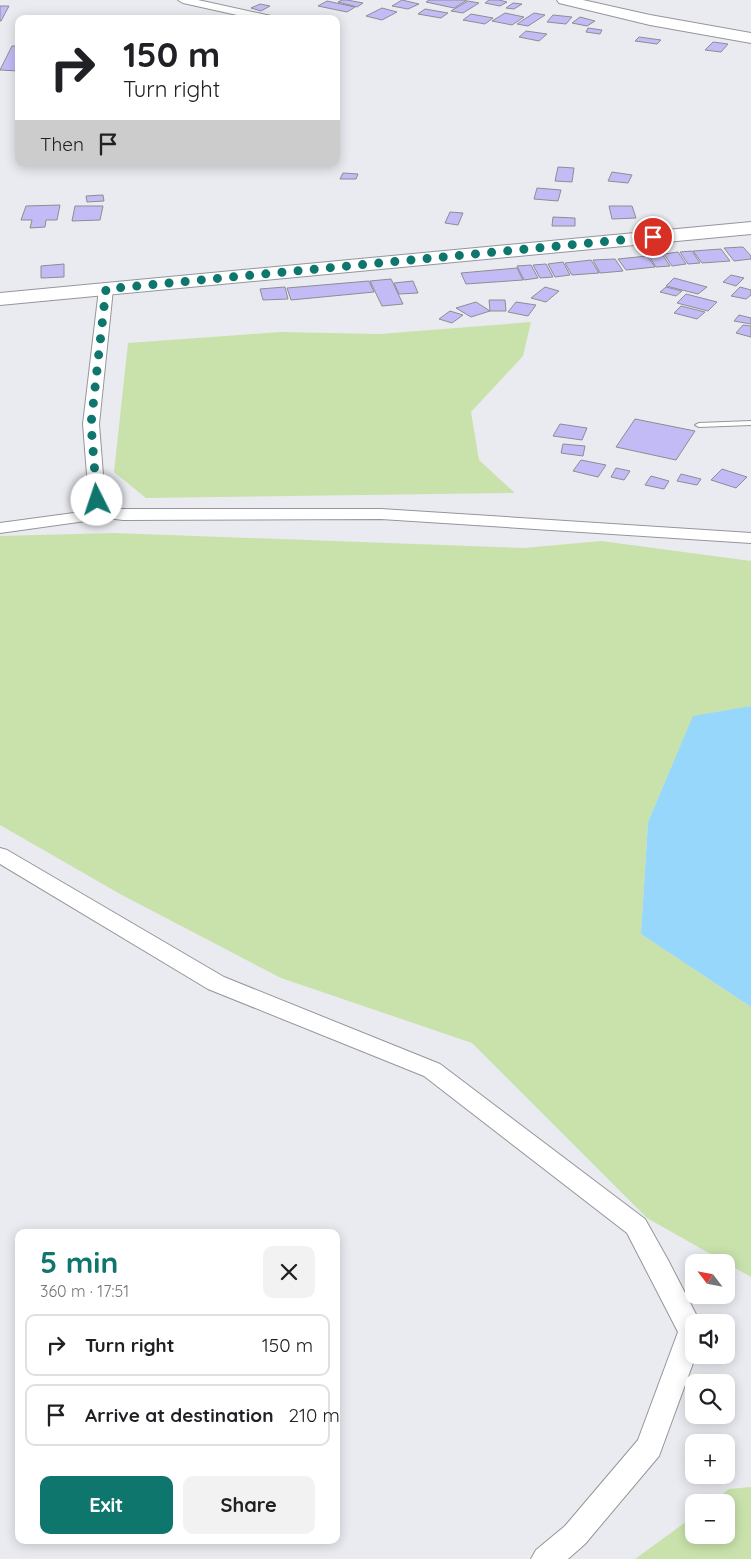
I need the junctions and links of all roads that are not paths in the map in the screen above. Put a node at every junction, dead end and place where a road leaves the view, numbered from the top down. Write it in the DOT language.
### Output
graph roads {
  1 [pos="183,0"];
  2 [pos="226,0"];
  3 [pos="564,0"];
  4 [pos="214,6"];
  5 [pos="253,15"];
  6 [pos="751,38"];
  7 [pos="751,228"];
  8 [pos="106,289"];
  9 [pos="0,299"];
  10 [pos="751,423"];
  11 [pos="699,425"];
  12 [pos="108,512"];
  13 [pos="0,528"];
  14 [pos="751,538"];
  15 [pos="0,855"];
  16 [pos="546,1559"];
  1 -- 4 [label="street"];
  2 -- 4 [label="street"];
  3 -- 6 [label="main road"];
  4 -- 5 [label="street"];
  7 -- 8 [label="main road"];
  8 -- 9 [label="main road"];
  8 -- 12 [label="street"];
  10 -- 11 [label="lane"];
  12 -- 13 [label="street"];
  12 -- 14 [label="street"];
  15 -- 16 [label="street"];
}
